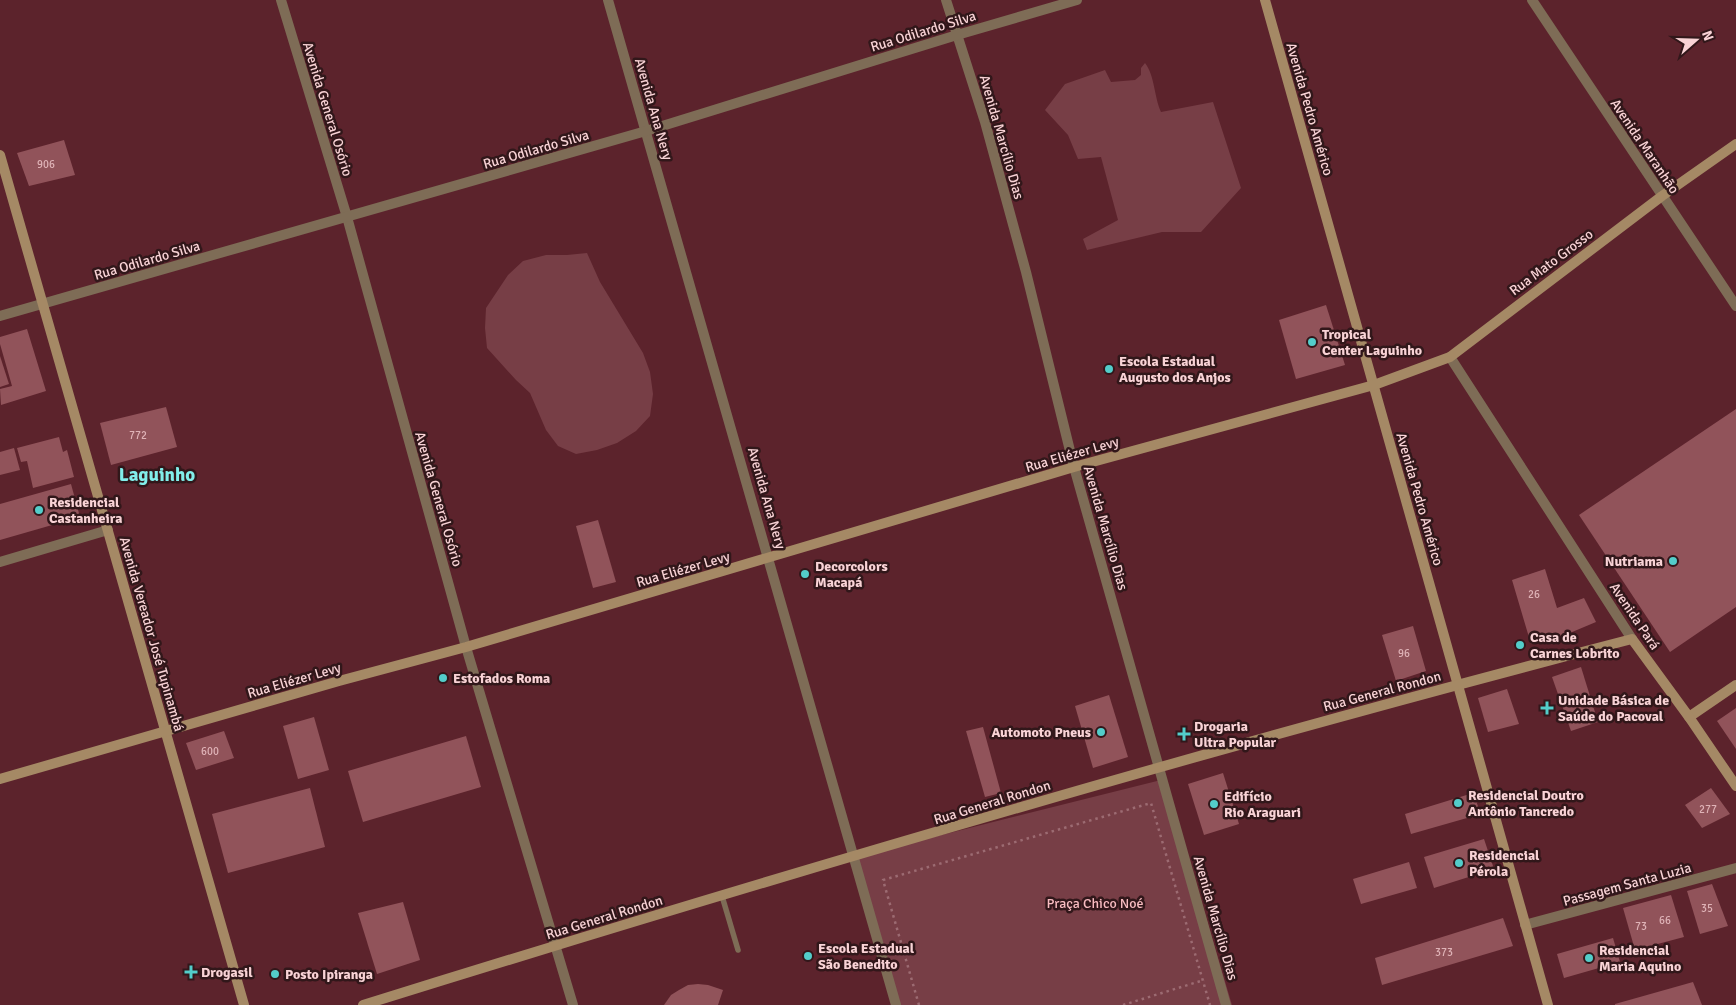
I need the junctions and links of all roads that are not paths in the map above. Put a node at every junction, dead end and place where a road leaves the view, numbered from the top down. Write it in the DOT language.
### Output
graph roads {
  1 [pos="281,0"];
  2 [pos="608,0"];
  3 [pos="946,0"];
  4 [pos="1078,0"];
  5 [pos="1265,0"];
  6 [pos="1532,0"];
  7 [pos="957,35"];
  8 [pos="646,131"];
  9 [pos="1736,144"];
  10 [pos="0,155"];
  11 [pos="1662,196"];
  12 [pos="347,217"];
  13 [pos="43,304"];
  14 [pos="1736,306"];
  15 [pos="0,316"];
  16 [pos="1450,356"];
  17 [pos="1374,385"];
  18 [pos="1074,467"];
  19 [pos="108,530"];
  20 [pos="770,558"];
  21 [pos="0,562"];
  22 [pos="1632,639"];
  23 [pos="466,647"];
  24 [pos="1457,684"];
  25 [pos="1736,685"];
  26 [pos="1689,717"];
  27 [pos="166,731"];
  28 [pos="1158,767"];
  29 [pos="0,779"];
  30 [pos="1736,786"];
  31 [pos="854,857"];
  32 [pos="1736,868"];
  33 [pos="722,896"];
  34 [pos="1525,925"];
  35 [pos="557,945"];
  36 [pos="738,950"];
  37 [pos="244,1005"];
  38 [pos="363,1005"];
  39 [pos="574,1005"];
  40 [pos="896,1005"];
  41 [pos="1226,1005"];
  42 [pos="1548,1005"];
  1 -- 12 [label="street, Avenida General Osório"];
  2 -- 8 [label="street, Avenida Ana Nery"];
  3 -- 7 [label="street, Avenida Marcílio Dias"];
  4 -- 7 [label="street, Rua Odilardo Silva"];
  5 -- 17 [label="main road, Avenida Pedro Américo"];
  6 -- 11 [label="street, Avenida Maranhão"];
  7 -- 8 [label="street, Rua Odilardo Silva"];
  7 -- 18 [label="street, Avenida Marcílio Dias"];
  8 -- 12 [label="street, Rua Odilardo Silva"];
  8 -- 20 [label="street, Avenida Ana Nery"];
  9 -- 11 [label="main road, Rua Mato Grosso"];
  10 -- 13 [label="main road, Avenida Vereador José Tupinambá"];
  11 -- 14 [label="street, Avenida Maranhão"];
  11 -- 16 [label="main road, Rua Mato Grosso"];
  12 -- 13 [label="street, Rua Odilardo Silva"];
  12 -- 23 [label="street, Avenida General Osório"];
  13 -- 15 [label="street, Rua Odilardo Silva"];
  13 -- 19 [label="main road, Avenida Vereador José Tupinambá"];
  16 -- 17 [label="main road, Rua Mato Grosso"];
  16 -- 22 [label="street, Avenida Pará"];
  17 -- 18 [label="main road, Rua Eliézer Levy"];
  17 -- 24 [label="main road, Avenida Pedro Américo"];
  18 -- 20 [label="main road, Rua Eliézer Levy"];
  18 -- 28 [label="street, Avenida Marcílio Dias"];
  19 -- 21 [label="street"];
  19 -- 27 [label="main road, Avenida Vereador José Tupinambá"];
  20 -- 23 [label="main road, Rua Eliézer Levy"];
  20 -- 31 [label="street, Avenida Ana Nery"];
  22 -- 24 [label="main road, Rua General Rondon"];
  22 -- 26 [label="main road, Avenida Pará"];
  23 -- 27 [label="main road, Rua Eliézer Levy"];
  23 -- 35 [label="street, Avenida General Osório"];
  24 -- 28 [label="main road, Rua General Rondon"];
  24 -- 34 [label="main road, Avenida Pedro Américo"];
  25 -- 26 [label="main road"];
  26 -- 30 [label="main road, Avenida Pará"];
  27 -- 29 [label="main road, Rua Eliézer Levy"];
  27 -- 37 [label="main road, Avenida Vereador José Tupinambá"];
  28 -- 31 [label="main road, Rua General Rondon"];
  28 -- 41 [label="street, Avenida Marcílio Dias"];
  31 -- 33 [label="main road, Rua General Rondon"];
  31 -- 40 [label="street, Avenida Ana Nery"];
  32 -- 34 [label="street, Passagem Santa Luzia"];
  33 -- 35 [label="main road, Rua General Rondon"];
  33 -- 36 [label="lane"];
  34 -- 42 [label="main road, Avenida Pedro Américo"];
  35 -- 38 [label="main road, Rua General Rondon"];
  35 -- 39 [label="street, Avenida General Osório"];
}
